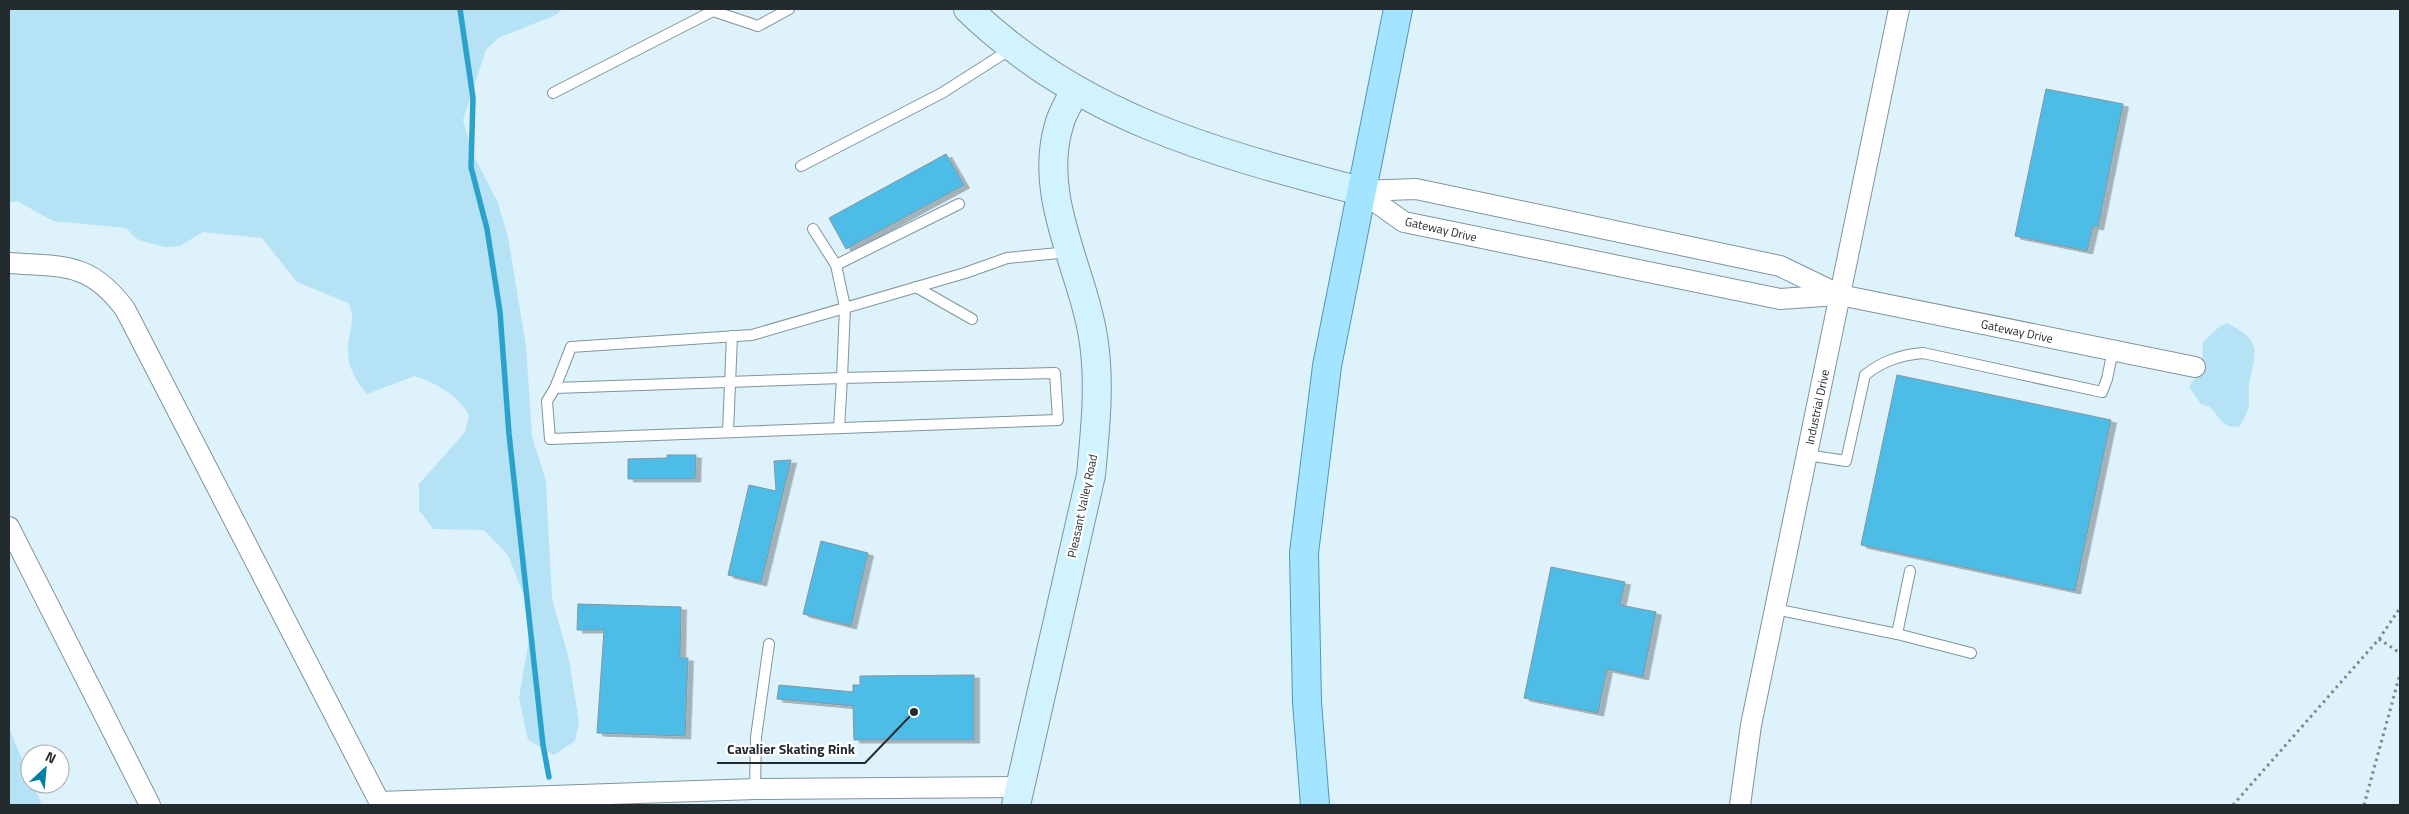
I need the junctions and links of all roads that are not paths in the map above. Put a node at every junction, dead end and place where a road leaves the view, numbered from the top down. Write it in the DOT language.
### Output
graph roads {
  1 [pos="789,9"];
  2 [pos="968,9"];
  3 [pos="1398,9"];
  4 [pos="1899,9"];
  5 [pos="1012,48"];
  6 [pos="1075,90"];
  7 [pos="553,93"];
  8 [pos="801,166"];
  9 [pos="1360,191"];
  10 [pos="959,204"];
  11 [pos="813,229"];
  12 [pos="1070,252"];
  13 [pos="9,263"];
  14 [pos="836,265"];
  15 [pos="916,287"];
  16 [pos="1840,295"];
  17 [pos="845,307"];
  18 [pos="972,319"];
  19 [pos="732,336"];
  20 [pos="2112,350"];
  21 [pos="2195,368"];
  22 [pos="842,378"];
  23 [pos="730,382"];
  24 [pos="555,388"];
  25 [pos="839,428"];
  26 [pos="728,432"];
  27 [pos="1807,455"];
  28 [pos="9,526"];
  29 [pos="1910,572"];
  30 [pos="1775,609"];
  31 [pos="1897,634"];
  32 [pos="769,644"];
  33 [pos="1971,653"];
  34 [pos="754,789"];
  35 [pos="1018,796"];
  36 [pos="380,804"];
  37 [pos="150,805"];
  38 [pos="1315,805"];
  39 [pos="1740,805"];
  1 -- 7 [label="lane"];
  2 -- 5 [label="street"];
  3 -- 9 [label="main road"];
  4 -- 16 [label="street, Industrial Drive"];
  5 -- 6 [label="street"];
  5 -- 8 [label="lane"];
  6 -- 9 [label="street"];
  6 -- 12 [label="street, Pleasant Valley Road"];
  9 -- 16 [label="street, Gateway Drive"];
  9 -- 16 [label="street, Gateway Drive"];
  9 -- 38 [label="main road"];
  10 -- 14 [label="lane"];
  11 -- 14 [label="lane"];
  12 -- 15 [label="lane"];
  12 -- 35 [label="street, Pleasant Valley Road"];
  13 -- 36 [label="street"];
  14 -- 17 [label="lane"];
  15 -- 17 [label="lane"];
  15 -- 18 [label="lane"];
  16 -- 20 [label="street, Gateway Drive"];
  16 -- 27 [label="street, Industrial Drive"];
  17 -- 19 [label="lane"];
  17 -- 22 [label="lane"];
  19 -- 23 [label="lane"];
  19 -- 24 [label="lane"];
  20 -- 21 [label="street, Gateway Drive"];
  20 -- 27 [label="lane"];
  22 -- 23 [label="lane"];
  22 -- 25 [label="lane"];
  22 -- 25 [label="lane"];
  23 -- 24 [label="lane"];
  23 -- 26 [label="lane"];
  24 -- 26 [label="lane"];
  25 -- 26 [label="lane"];
  27 -- 30 [label="street, Industrial Drive"];
  28 -- 37 [label="street"];
  29 -- 31 [label="lane"];
  30 -- 31 [label="lane"];
  30 -- 39 [label="street, Industrial Drive"];
  31 -- 33 [label="lane"];
  32 -- 34 [label="lane"];
  34 -- 35 [label="street"];
  34 -- 36 [label="street"];
}
